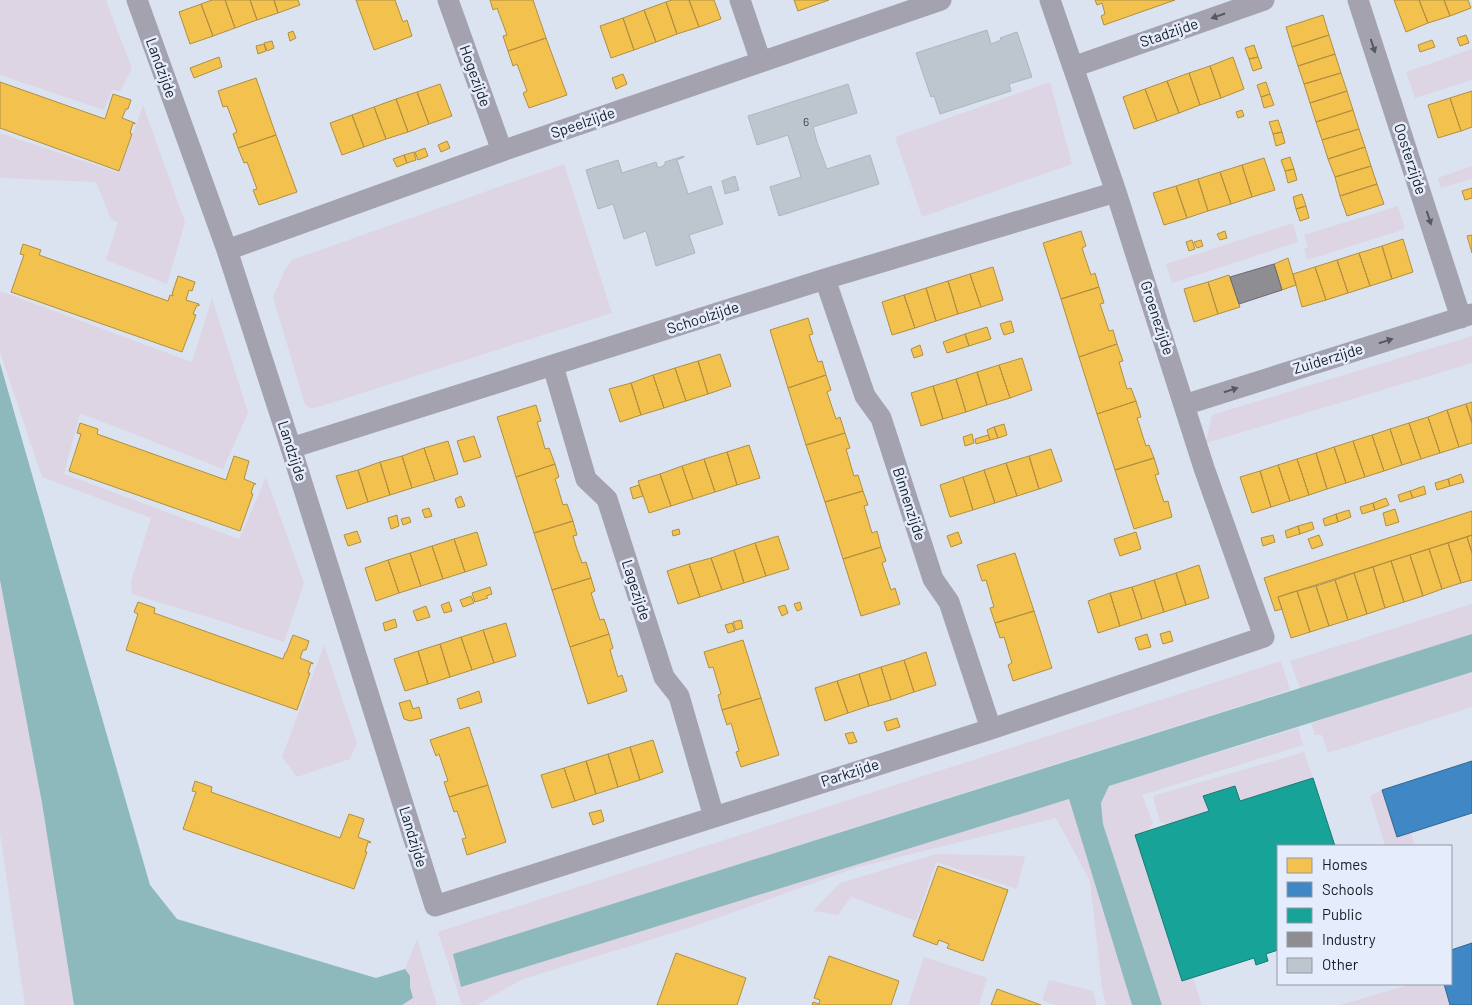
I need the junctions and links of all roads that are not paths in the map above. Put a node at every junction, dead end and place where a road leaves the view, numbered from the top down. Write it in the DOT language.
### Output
graph roads {
  1 [pos="137,0"];
  2 [pos="448,0"];
  3 [pos="740,0"];
  4 [pos="940,0"];
  5 [pos="1050,0"];
  6 [pos="1264,0"];
  7 [pos="1358,0"];
  8 [pos="1241,4"];
  9 [pos="761,62"];
  10 [pos="1073,67"];
  11 [pos="502,151"];
  12 [pos="1116,192"];
  13 [pos="227,250"];
  14 [pos="824,279"];
  15 [pos="1466,316"];
  16 [pos="553,366"];
  17 [pos="1184,405"];
  18 [pos="291,448"];
  19 [pos="1264,636"];
  20 [pos="991,729"];
  21 [pos="714,817"];
  22 [pos="435,906"];
  1 -- 13 [label="street, Landzijde"];
  2 -- 11 [label="street, Hogezijde"];
  3 -- 9 [label="street"];
  4 -- 9 [label="street, Speelzijde"];
  5 -- 10 [label="street, Groenezijde"];
  6 -- 8 [label="street, Stadzijde"];
  7 -- 15 [label="street, Oosterzijde, one-way"];
  8 -- 10 [label="street, Stadzijde, one-way"];
  9 -- 11 [label="street, Speelzijde"];
  10 -- 12 [label="street, Groenezijde"];
  11 -- 13 [label="street, Speelzijde"];
  12 -- 14 [label="street, Schoolzijde"];
  12 -- 17 [label="street, Groenezijde"];
  13 -- 18 [label="street, Landzijde"];
  14 -- 16 [label="street, Schoolzijde"];
  14 -- 20 [label="street, Binnenzijde"];
  17 -- 15 [label="street, Zuiderzijde, one-way"];
  16 -- 18 [label="street, Schoolzijde"];
  16 -- 21 [label="street, Lagezijde"];
  17 -- 19 [label="street, Groenezijde"];
  18 -- 22 [label="street, Landzijde"];
  19 -- 20 [label="street, Parkzijde"];
  20 -- 21 [label="street, Parkzijde"];
  21 -- 22 [label="street, Parkzijde"];
}
